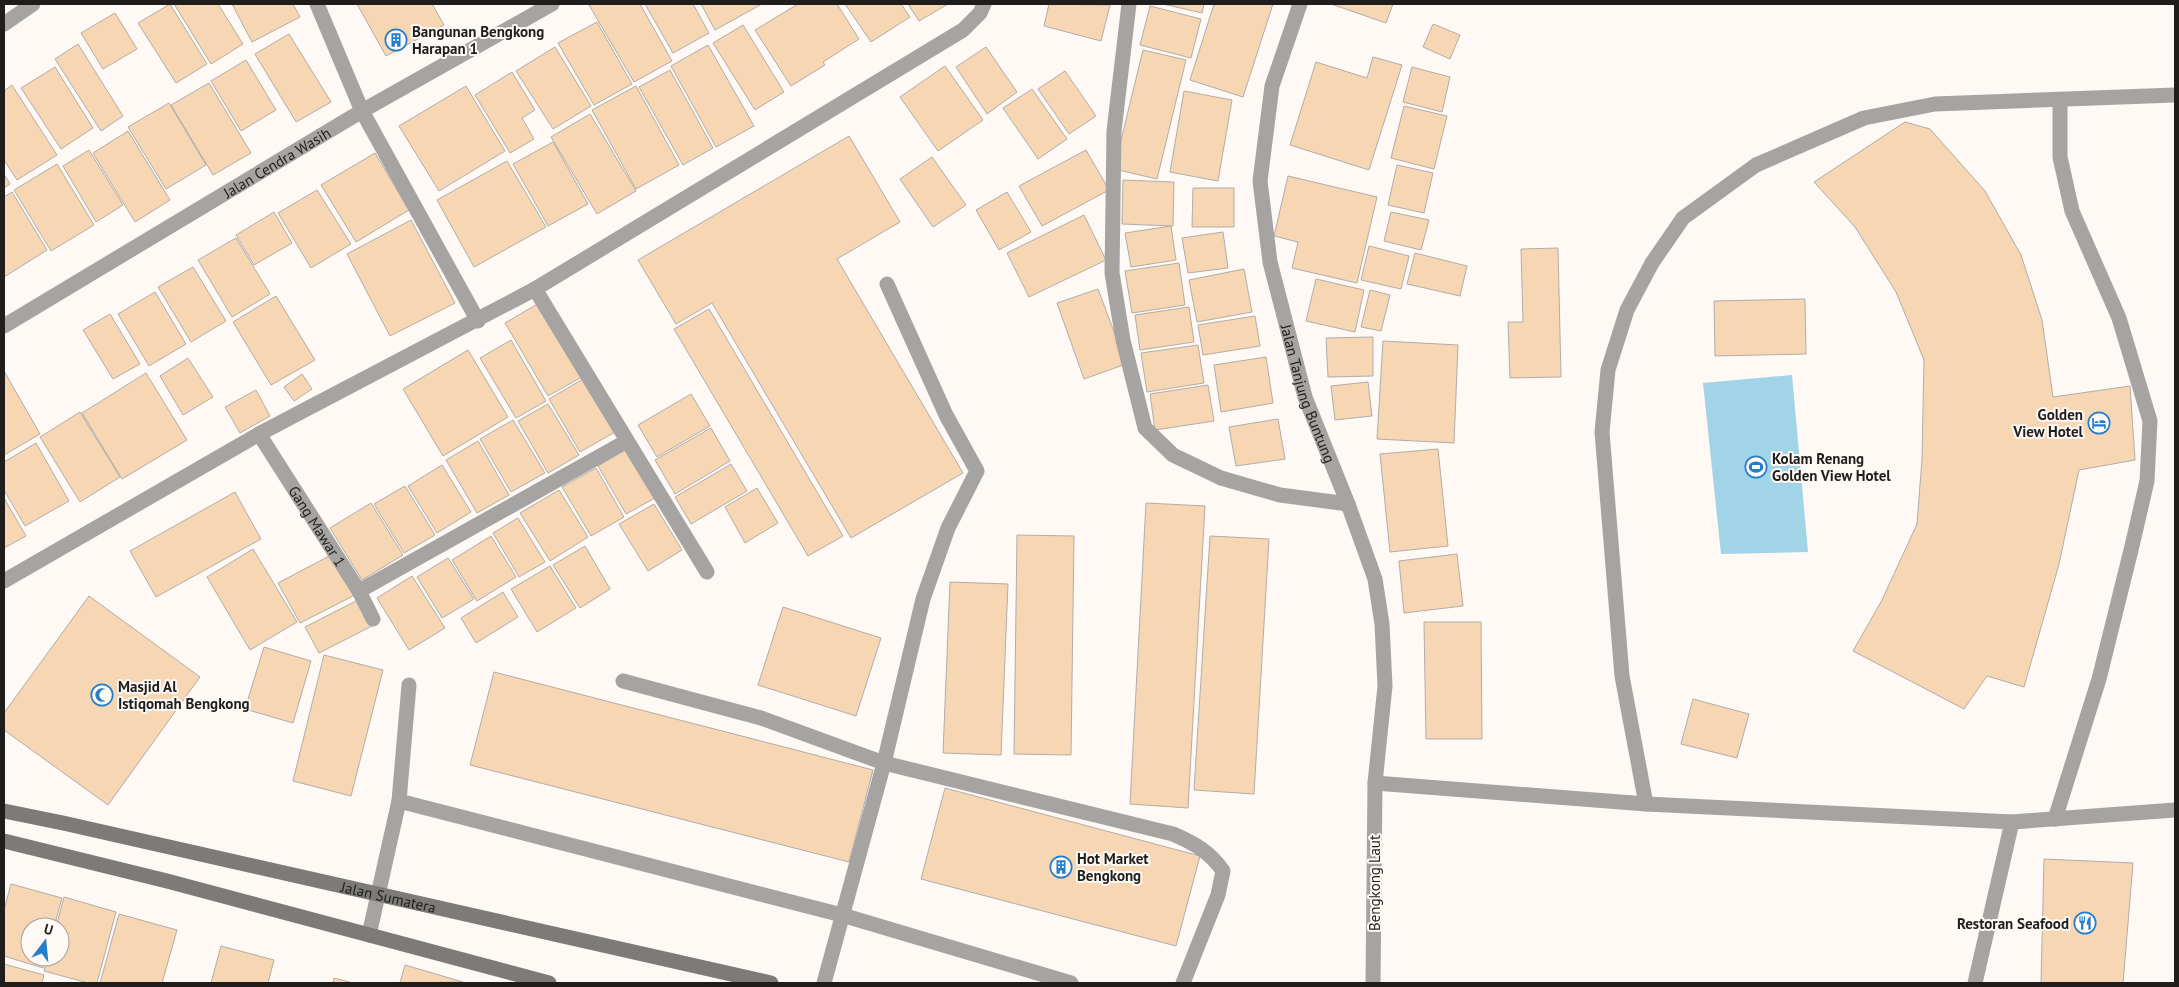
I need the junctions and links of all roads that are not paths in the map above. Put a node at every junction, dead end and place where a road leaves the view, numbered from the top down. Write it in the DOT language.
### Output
graph roads {
  1 [pos="34,4"];
  2 [pos="317,4"];
  3 [pos="552,4"];
  4 [pos="984,4"];
  5 [pos="1130,4"];
  6 [pos="1300,4"];
  7 [pos="4,24"];
  8 [pos="2175,95"];
  9 [pos="2060,100"];
  10 [pos="362,112"];
  11 [pos="887,284"];
  12 [pos="535,289"];
  13 [pos="478,320"];
  14 [pos="4,326"];
  15 [pos="259,434"];
  16 [pos="627,441"];
  17 [pos="1348,504"];
  18 [pos="708,572"];
  19 [pos="4,581"];
  20 [pos="360,590"];
  21 [pos="372,620"];
  22 [pos="623,681"];
  23 [pos="409,685"];
  24 [pos="884,763"];
  25 [pos="1375,783"];
  26 [pos="399,801"];
  27 [pos="1646,804"];
  28 [pos="2175,810"];
  29 [pos="4,811"];
  30 [pos="2055,819"];
  31 [pos="2012,822"];
  32 [pos="4,841"];
  33 [pos="379,894"];
  34 [pos="842,914"];
  35 [pos="370,935"];
  36 [pos="549,983"];
  37 [pos="772,983"];
  38 [pos="824,983"];
  39 [pos="1072,983"];
  40 [pos="1183,983"];
  41 [pos="1373,983"];
  42 [pos="1975,983"];
  1 -- 7 [label="street"];
  2 -- 10 [label="street"];
  3 -- 10 [label="street, Jalan Cendra Wasih"];
  4 -- 12 [label="street"];
  5 -- 17 [label="street"];
  6 -- 17 [label="street, Jalan Tanjung Buntung"];
  8 -- 9 [label="street"];
  9 -- 27 [label="street"];
  9 -- 30 [label="street"];
  10 -- 13 [label="street"];
  10 -- 14 [label="street, Jalan Cendra Wasih"];
  11 -- 24 [label="street"];
  12 -- 13 [label="street"];
  12 -- 16 [label="street"];
  13 -- 15 [label="street"];
  15 -- 19 [label="street"];
  15 -- 20 [label="street, Gang Mawar 1"];
  16 -- 18 [label="street"];
  16 -- 20 [label="street"];
  17 -- 25 [label="street, Jalan Tanjung Buntung"];
  20 -- 21 [label="street, Gang Mawar 1"];
  22 -- 24 [label="street"];
  23 -- 26 [label="street"];
  24 -- 34 [label="street"];
  24 -- 40 [label="street"];
  25 -- 27 [label="street"];
  25 -- 41 [label="street, Bengkong Laut"];
  26 -- 33 [label="street"];
  26 -- 34 [label="street"];
  27 -- 31 [label="street"];
  28 -- 30 [label="street"];
  29 -- 33 [label="main road, Jalan Sumatera"];
  30 -- 31 [label="street"];
  31 -- 42 [label="street"];
  32 -- 35 [label="main road"];
  33 -- 35 [label="street"];
  33 -- 37 [label="main road, Jalan Sumatera"];
  34 -- 38 [label="street"];
  34 -- 39 [label="street"];
  35 -- 36 [label="main road"];
}
